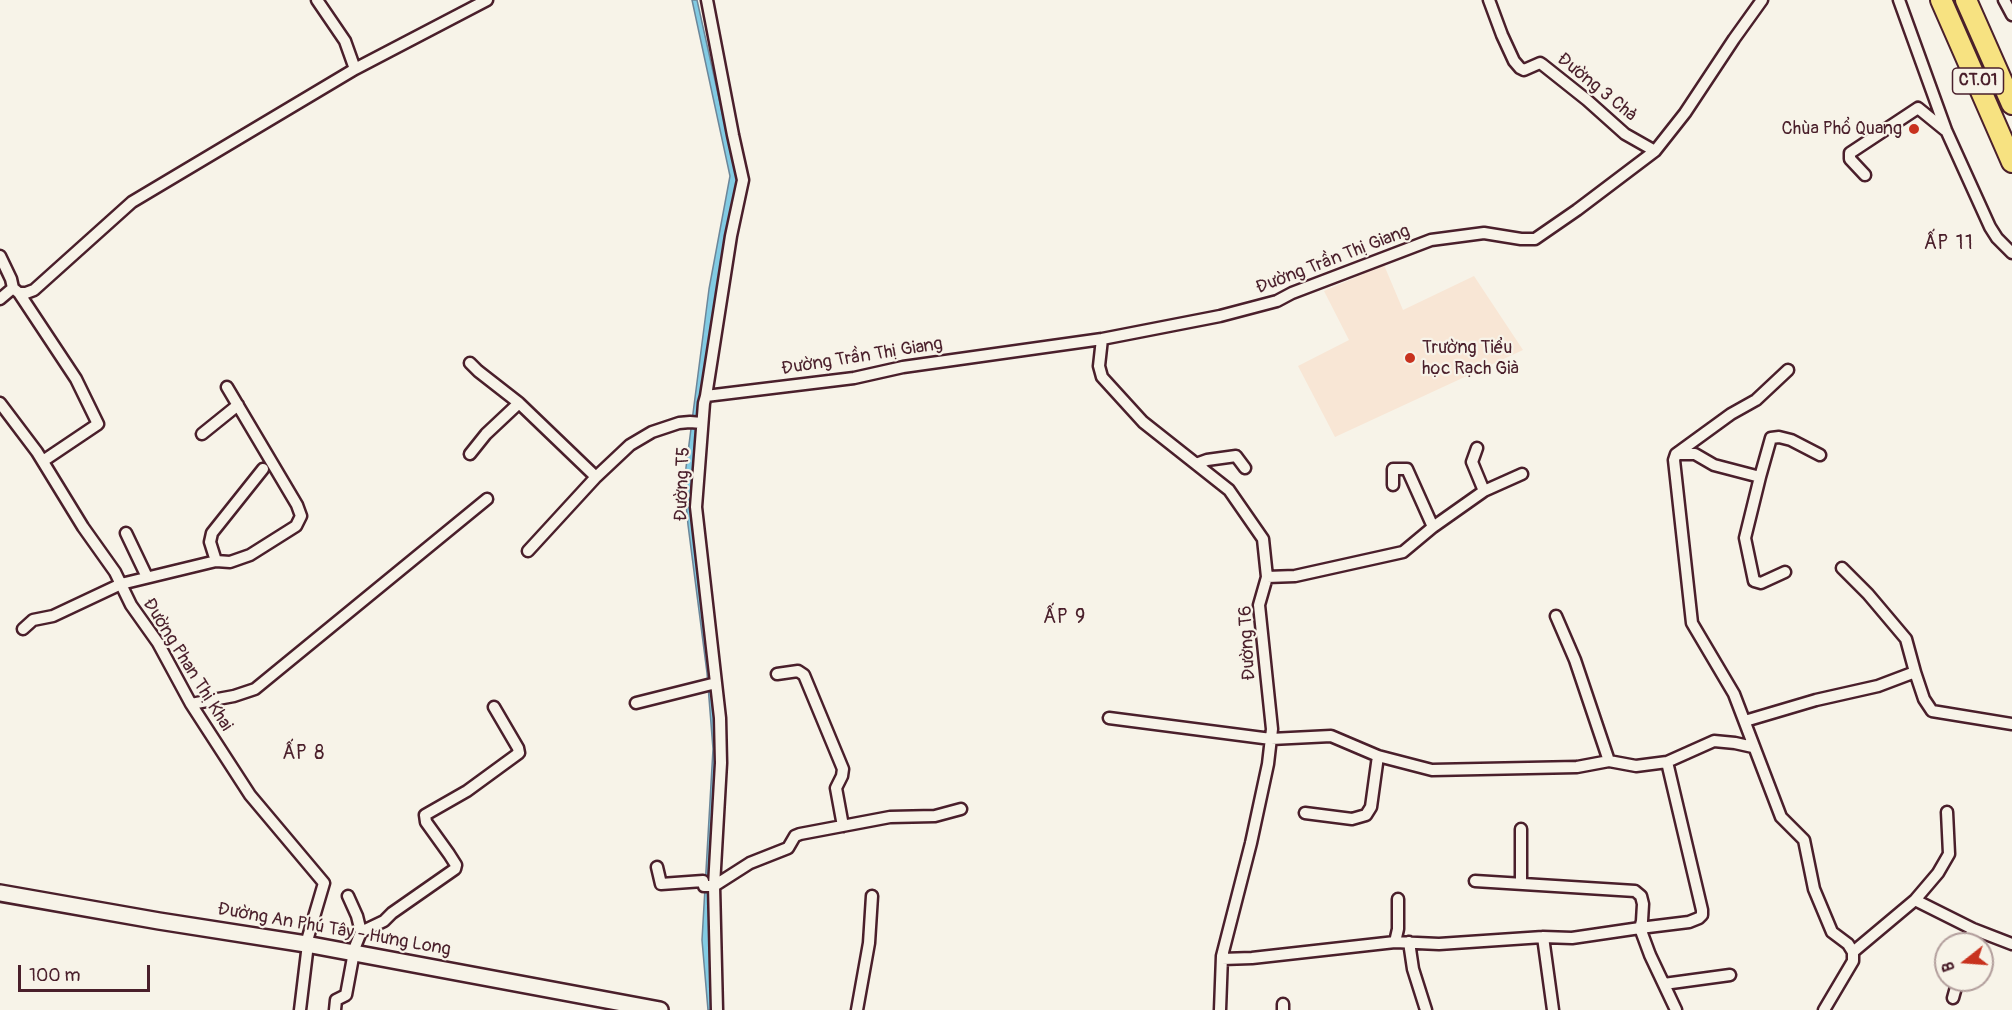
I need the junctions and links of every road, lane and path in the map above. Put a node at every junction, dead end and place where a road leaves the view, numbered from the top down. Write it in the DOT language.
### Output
graph roads {
  1 [pos="317,0"];
  2 [pos="487,0"];
  3 [pos="707,0"];
  4 [pos="1489,0"];
  5 [pos="1762,0"];
  6 [pos="1899,0"];
  7 [pos="1941,0"];
  8 [pos="1966,0"];
  9 [pos="2004,0"];
  10 [pos="2012,15"];
  11 [pos="356,69"];
  12 [pos="2012,104"];
  13 [pos="1946,130"];
  14 [pos="1655,151"];
  15 [pos="2012,162"];
  16 [pos="1865,175"];
  17 [pos="2012,253"];
  18 [pos="0,256"];
  19 [pos="16,290"];
  20 [pos="0,299"];
  21 [pos="1102,339"];
  22 [pos="470,363"];
  23 [pos="1788,370"];
  24 [pos="227,387"];
  25 [pos="706,396"];
  26 [pos="0,403"];
  27 [pos="519,403"];
  28 [pos="237,405"];
  29 [pos="697,423"];
  30 [pos="202,435"];
  31 [pos="1477,448"];
  32 [pos="470,454"];
  33 [pos="1676,454"];
  34 [pos="1820,455"];
  35 [pos="43,461"];
  36 [pos="1196,464"];
  37 [pos="1245,468"];
  38 [pos="263,469"];
  39 [pos="1522,474"];
  40 [pos="596,477"];
  41 [pos="1760,477"];
  42 [pos="1393,484"];
  43 [pos="1484,490"];
  44 [pos="487,499"];
  45 [pos="1433,527"];
  46 [pos="126,532"];
  47 [pos="528,551"];
  48 [pos="216,561"];
  49 [pos="1842,568"];
  50 [pos="1785,572"];
  51 [pos="147,577"];
  52 [pos="1267,577"];
  53 [pos="121,584"];
  54 [pos="1556,616"];
  55 [pos="22,629"];
  56 [pos="1915,672"];
  57 [pos="777,674"];
  58 [pos="711,685"];
  59 [pos="636,703"];
  60 [pos="191,704"];
  61 [pos="494,707"];
  62 [pos="1109,718"];
  63 [pos="1745,721"];
  64 [pos="2012,724"];
  65 [pos="1271,739"];
  66 [pos="1753,747"];
  67 [pos="1378,756"];
  68 [pos="1609,761"];
  69 [pos="1667,762"];
  70 [pos="960,809"];
  71 [pos="1947,812"];
  72 [pos="1305,813"];
  73 [pos="843,826"];
  74 [pos="1521,829"];
  75 [pos="657,867"];
  76 [pos="1474,880"];
  77 [pos="1521,884"];
  78 [pos="709,886"];
  79 [pos="0,893"];
  80 [pos="348,896"];
  81 [pos="872,896"];
  82 [pos="1398,899"];
  83 [pos="1916,900"];
  84 [pos="1640,928"];
  85 [pos="1974,929"];
  86 [pos="361,932"];
  87 [pos="1973,932"];
  88 [pos="1543,937"];
  89 [pos="1395,942"];
  90 [pos="1409,942"];
  91 [pos="307,944"];
  92 [pos="2012,944"];
  93 [pos="353,952"];
  94 [pos="1853,952"];
  95 [pos="1222,959"];
  96 [pos="1730,975"];
  97 [pos="1664,984"];
  98 [pos="1955,992"];
  99 [pos="1953,998"];
  100 [pos="300,1010"];
  101 [pos="335,1010"];
  102 [pos="660,1010"];
  103 [pos="717,1010"];
  104 [pos="857,1010"];
  105 [pos="1220,1010"];
  106 [pos="1426,1010"];
  107 [pos="1553,1010"];
  108 [pos="1676,1010"];
  109 [pos="1824,1010"];
  1 -- 11 [label="street"];
  2 -- 11 [label="street"];
  3 -- 25 [label="street, Đường T5"];
  4 -- 14 [label="street, Đường 3 Chả"];
  5 -- 14 [label="street, Đường Trần Thị Giang"];
  6 -- 13 [label="street"];
  7 -- 15 [label="highway, CT.01"];
  8 -- 12 [label="highway, CT.01"];
  9 -- 10 [label="street"];
  11 -- 19 [label="street"];
  13 -- 16 [label="street"];
  13 -- 17 [label="street"];
  14 -- 21 [label="street, Đường Trần Thị Giang"];
  18 -- 19 [label="street"];
  19 -- 20 [label="street"];
  19 -- 35 [label="street"];
  21 -- 25 [label="street, Đường Trần Thị Giang"];
  21 -- 36 [label="street, Đường T6"];
  22 -- 27 [label="street"];
  23 -- 33 [label="street"];
  24 -- 28 [label="street"];
  25 -- 29 [label="street, Đường T5"];
  26 -- 35 [label="street, Đường Phan Thị Khai"];
  27 -- 32 [label="street"];
  27 -- 40 [label="street"];
  28 -- 30 [label="street"];
  28 -- 48 [label="street"];
  29 -- 40 [label="street"];
  29 -- 58 [label="street, Đường T5"];
  31 -- 43 [label="street"];
  33 -- 41 [label="street"];
  33 -- 63 [label="street"];
  34 -- 41 [label="street"];
  35 -- 53 [label="street, Đường Phan Thị Khai"];
  36 -- 37 [label="street"];
  36 -- 52 [label="street, Đường T6"];
  38 -- 48 [label="street"];
  39 -- 43 [label="street"];
  40 -- 47 [label="street"];
  41 -- 50 [label="street"];
  42 -- 45 [label="street"];
  43 -- 45 [label="street"];
  44 -- 60 [label="street"];
  45 -- 52 [label="street"];
  46 -- 51 [label="street"];
  48 -- 51 [label="street"];
  49 -- 56 [label="street"];
  51 -- 53 [label="street"];
  52 -- 65 [label="street, Đường T6"];
  53 -- 55 [label="street"];
  53 -- 60 [label="street, Đường Phan Thị Khai"];
  54 -- 68 [label="street"];
  56 -- 63 [label="street"];
  56 -- 64 [label="street"];
  57 -- 73 [label="street"];
  58 -- 59 [label="street"];
  58 -- 78 [label="street, Đường T5"];
  60 -- 91 [label="street, Đường Phan Thị Khai"];
  61 -- 86 [label="street"];
  62 -- 65 [label="street"];
  63 -- 66 [label="street"];
  65 -- 67 [label="street"];
  65 -- 95 [label="street, Đường T6"];
  66 -- 69 [label="street"];
  66 -- 94 [label="street"];
  67 -- 68 [label="street"];
  67 -- 72 [label="street"];
  68 -- 69 [label="street"];
  69 -- 84 [label="street"];
  70 -- 73 [label="street"];
  71 -- 83 [label="street"];
  73 -- 78 [label="street"];
  74 -- 77 [label="street"];
  75 -- 78 [label="street"];
  76 -- 77 [label="street"];
  77 -- 84 [label="street"];
  78 -- 103 [label="street, Đường T5"];
  79 -- 91 [label="street, Đường An Phú Tây - Hưng Long"];
  80 -- 86 [label="street"];
  81 -- 104 [label="street"];
  82 -- 89 [label="street"];
  83 -- 85 [label="street"];
  83 -- 94 [label="street"];
  84 -- 88 [label="street"];
  84 -- 97 [label="street"];
  85 -- 87 [label="street"];
  85 -- 92 [label="street"];
  86 -- 93 [label="street"];
  88 -- 90 [label="street"];
  88 -- 107 [label="street"];
  89 -- 90 [label="street"];
  89 -- 95 [label="street"];
  90 -- 106 [label="street"];
  91 -- 93 [label="street, Đường An Phú Tây - Hưng Long"];
  91 -- 100 [label="street"];
  93 -- 101 [label="street"];
  93 -- 102 [label="street, Đường An Phú Tây - Hưng Long"];
  94 -- 109 [label="street"];
  95 -- 105 [label="street, Đường T6"];
  96 -- 97 [label="street"];
  97 -- 108 [label="street"];
  98 -- 99 [label="street"];
}
